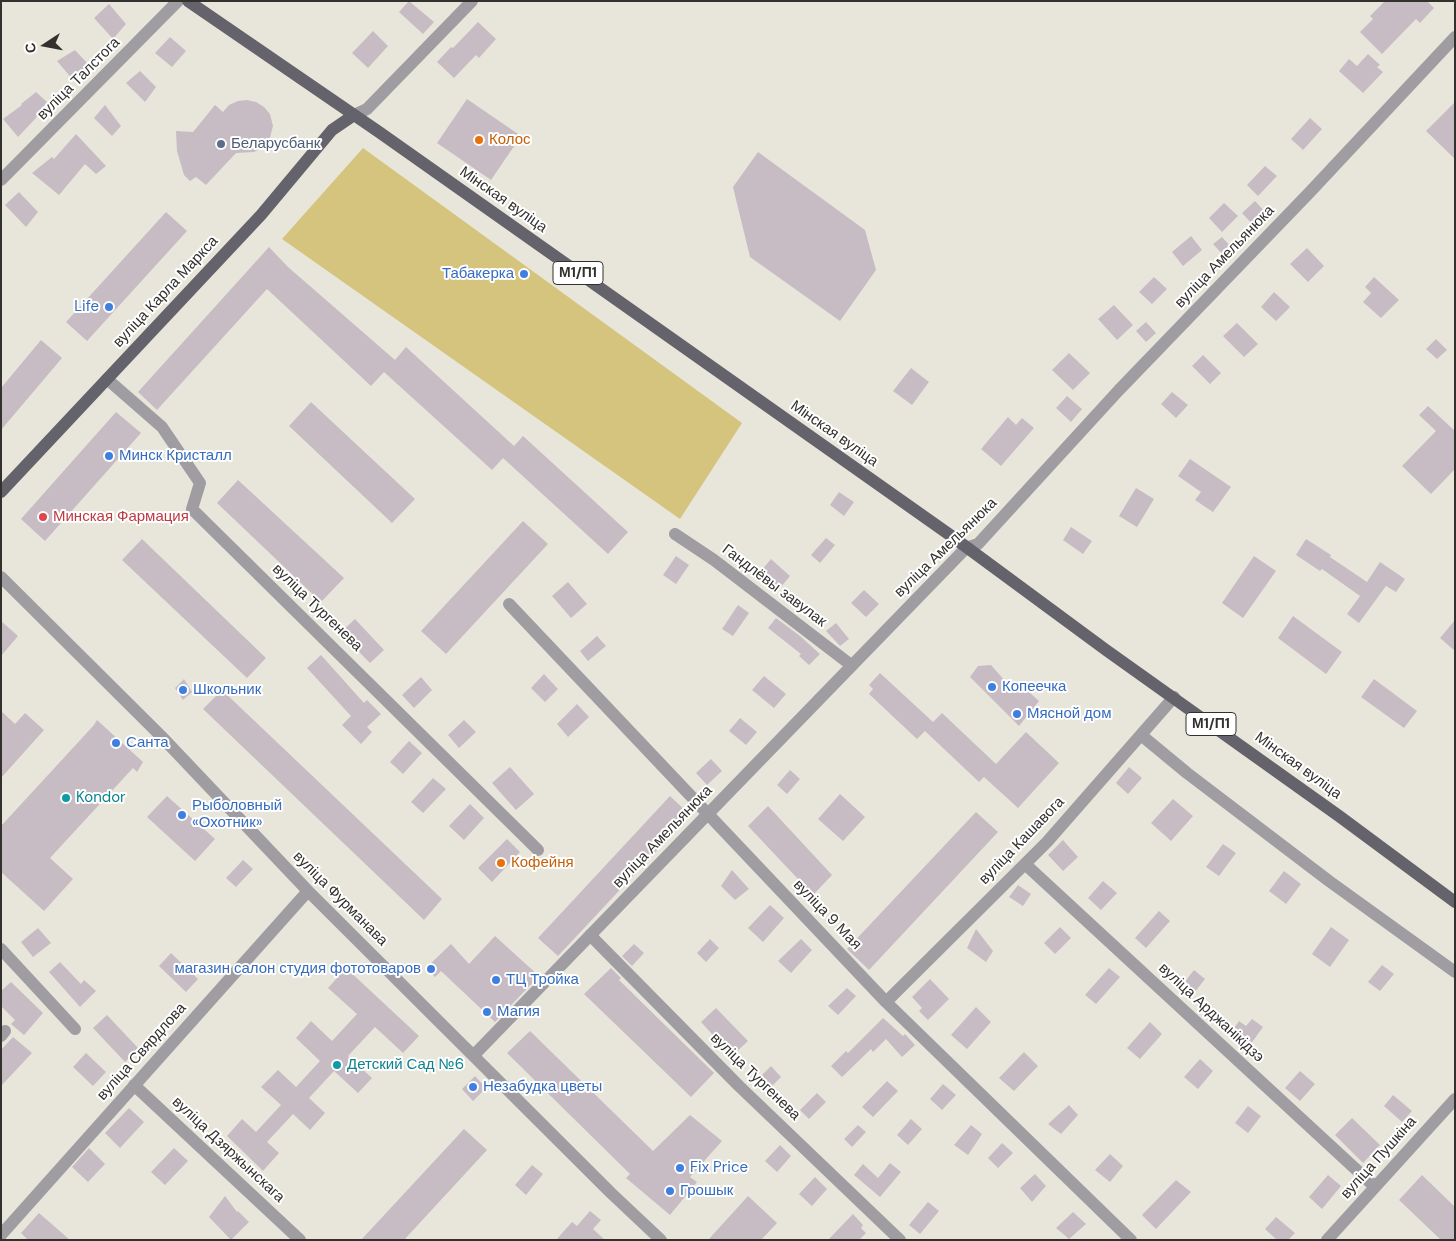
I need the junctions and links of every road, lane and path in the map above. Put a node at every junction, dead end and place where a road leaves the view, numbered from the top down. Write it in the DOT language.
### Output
graph roads {
  1 [pos="178,1"];
  2 [pos="188,1"];
  3 [pos="472,1"];
  4 [pos="1455,37"];
  5 [pos="354,115"];
  6 [pos="1,180"];
  7 [pos="107,378"];
  8 [pos="1,492"];
  9 [pos="676,534"];
  10 [pos="966,548"];
  11 [pos="1,577"];
  12 [pos="509,604"];
  13 [pos="851,665"];
  14 [pos="1174,697"];
  15 [pos="1141,735"];
  16 [pos="708,814"];
  17 [pos="538,850"];
  18 [pos="1025,864"];
  19 [pos="308,891"];
  20 [pos="1455,902"];
  21 [pos="590,935"];
  22 [pos="1,949"];
  23 [pos="1455,972"];
  24 [pos="886,1002"];
  25 [pos="75,1029"];
  26 [pos="474,1055"];
  27 [pos="134,1085"];
  28 [pos="1455,1099"];
  29 [pos="1374,1186"];
  30 [pos="1,1235"];
  31 [pos="300,1240"];
  32 [pos="661,1240"];
  33 [pos="900,1240"];
  34 [pos="1131,1240"];
  35 [pos="1327,1240"];
  1 -- 6 [label="street, вуліца Талстога"];
  2 -- 5 [label="main road, Мінская вуліца / М1/П1"];
  3 -- 5 [label="street"];
  4 -- 10 [label="street, вуліца Амельянюка"];
  5 -- 7 [label="main road, вуліца Карла Маркса"];
  5 -- 10 [label="main road, Мінская вуліца / М1/П1"];
  7 -- 8 [label="main road, вуліца Карла Маркса"];
  7 -- 17 [label="street, вуліца Тургенева"];
  9 -- 13 [label="street, Гандлёвы завулак"];
  10 -- 13 [label="street, вуліца Амельянюка"];
  10 -- 14 [label="main road, Мінская вуліца / М1/П1"];
  11 -- 19 [label="street, вуліца Фурманава"];
  12 -- 16 [label="street, вуліца 9 Мая"];
  13 -- 16 [label="street, вуліца Амельянюка"];
  14 -- 15 [label="street, вуліца Кашавога"];
  14 -- 20 [label="main road, Мінская вуліца / М1/П1"];
  15 -- 18 [label="street, вуліца Кашавога"];
  15 -- 23 [label="street"];
  16 -- 21 [label="street, вуліца Амельянюка"];
  16 -- 24 [label="street, вуліца 9 Мая"];
  18 -- 24 [label="street, вуліца Кашавога"];
  18 -- 29 [label="street, вуліца Арджанікідзэ"];
  19 -- 26 [label="street, вуліца Фурманава"];
  19 -- 27 [label="street, вуліца Свярдлова"];
  21 -- 26 [label="street, вуліца Амельянюка"];
  21 -- 33 [label="street, вуліца Тургенева"];
  22 -- 25 [label="street"];
  24 -- 34 [label="street, вуліца 9 Мая"];
  26 -- 32 [label="street, вуліца Фурманава"];
  27 -- 30 [label="street, вуліца Свярдлова"];
  27 -- 31 [label="street, вуліца Дзяржынскага"];
  28 -- 29 [label="street, вуліца Пушкіна"];
  29 -- 35 [label="street, вуліца Пушкіна"];
}
